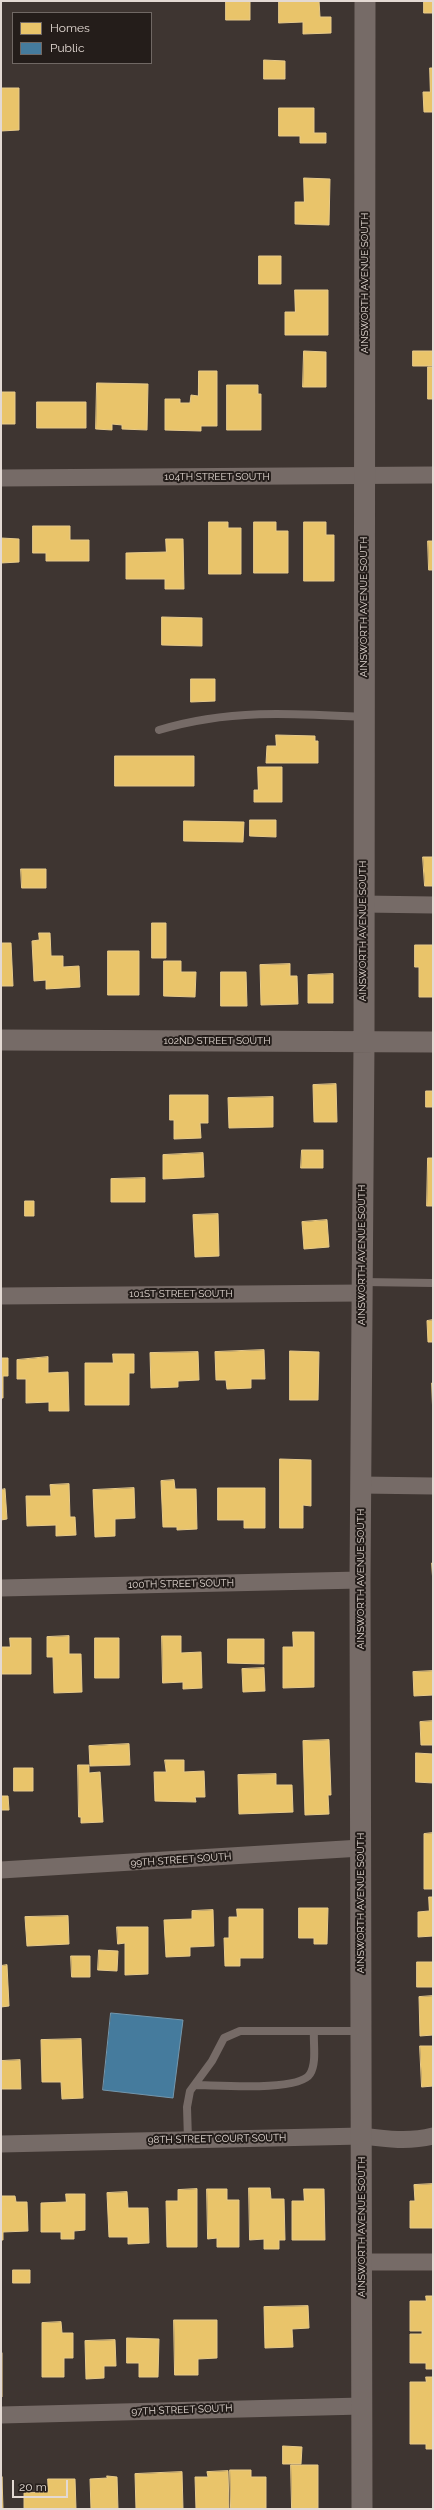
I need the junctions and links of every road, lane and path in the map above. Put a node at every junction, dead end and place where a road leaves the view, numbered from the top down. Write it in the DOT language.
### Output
graph roads {
  1 [pos="365,1"];
  2 [pos="365,475"];
  3 [pos="433,475"];
  4 [pos="1,478"];
  5 [pos="364,717"];
  6 [pos="159,730"];
  7 [pos="363,904"];
  8 [pos="433,905"];
  9 [pos="1,1040"];
  10 [pos="364,1042"];
  11 [pos="433,1042"];
  12 [pos="433,1283"];
  13 [pos="362,1287"];
  14 [pos="1,1296"];
  15 [pos="361,1486"];
  16 [pos="433,1486"];
  17 [pos="360,1580"];
  18 [pos="1,1588"];
  19 [pos="361,1848"];
  20 [pos="1,1870"];
  21 [pos="314,2031"];
  22 [pos="361,2032"];
  23 [pos="195,2085"];
  24 [pos="362,2136"];
  25 [pos="433,2136"];
  26 [pos="188,2140"];
  27 [pos="1,2144"];
  28 [pos="362,2262"];
  29 [pos="433,2262"];
  30 [pos="362,2406"];
  31 [pos="1,2415"];
  32 [pos="362,2509"];
  1 -- 2 [label="street, AINSWORTH AVENUE SOUTH"];
  2 -- 3 [label="street, 104TH STREET SOUTH"];
  2 -- 4 [label="street, 104TH STREET SOUTH"];
  2 -- 5 [label="street, AINSWORTH AVENUE SOUTH"];
  5 -- 6 [label="lane"];
  5 -- 7 [label="street, AINSWORTH AVENUE SOUTH"];
  7 -- 8 [label="street"];
  7 -- 10 [label="street, AINSWORTH AVENUE SOUTH"];
  9 -- 10 [label="street, 102ND STREET SOUTH"];
  10 -- 11 [label="street, 102ND STREET SOUTH"];
  10 -- 13 [label="street, AINSWORTH AVENUE SOUTH"];
  12 -- 13 [label="lane"];
  13 -- 14 [label="street, 101ST STREET SOUTH"];
  13 -- 15 [label="street, AINSWORTH AVENUE SOUTH"];
  15 -- 16 [label="street"];
  15 -- 17 [label="street, AINSWORTH AVENUE SOUTH"];
  17 -- 18 [label="street, 100TH STREET SOUTH"];
  17 -- 19 [label="street, AINSWORTH AVENUE SOUTH"];
  19 -- 20 [label="street, 99TH STREET SOUTH"];
  19 -- 22 [label="street, AINSWORTH AVENUE SOUTH"];
  21 -- 22 [label="lane"];
  21 -- 23 [label="lane"];
  21 -- 23 [label="lane"];
  22 -- 24 [label="street, AINSWORTH AVENUE SOUTH"];
  23 -- 26 [label="lane"];
  24 -- 25 [label="street, 98TH STREET COURT SOUTH"];
  24 -- 26 [label="street, 98TH STREET COURT SOUTH"];
  24 -- 28 [label="street, AINSWORTH AVENUE SOUTH"];
  26 -- 27 [label="street, 98TH STREET COURT SOUTH"];
  28 -- 29 [label="street"];
  28 -- 30 [label="street, AINSWORTH AVENUE SOUTH"];
  30 -- 31 [label="street, 97TH STREET SOUTH"];
  30 -- 32 [label="street, AINSWORTH AVENUE SOUTH"];
}
